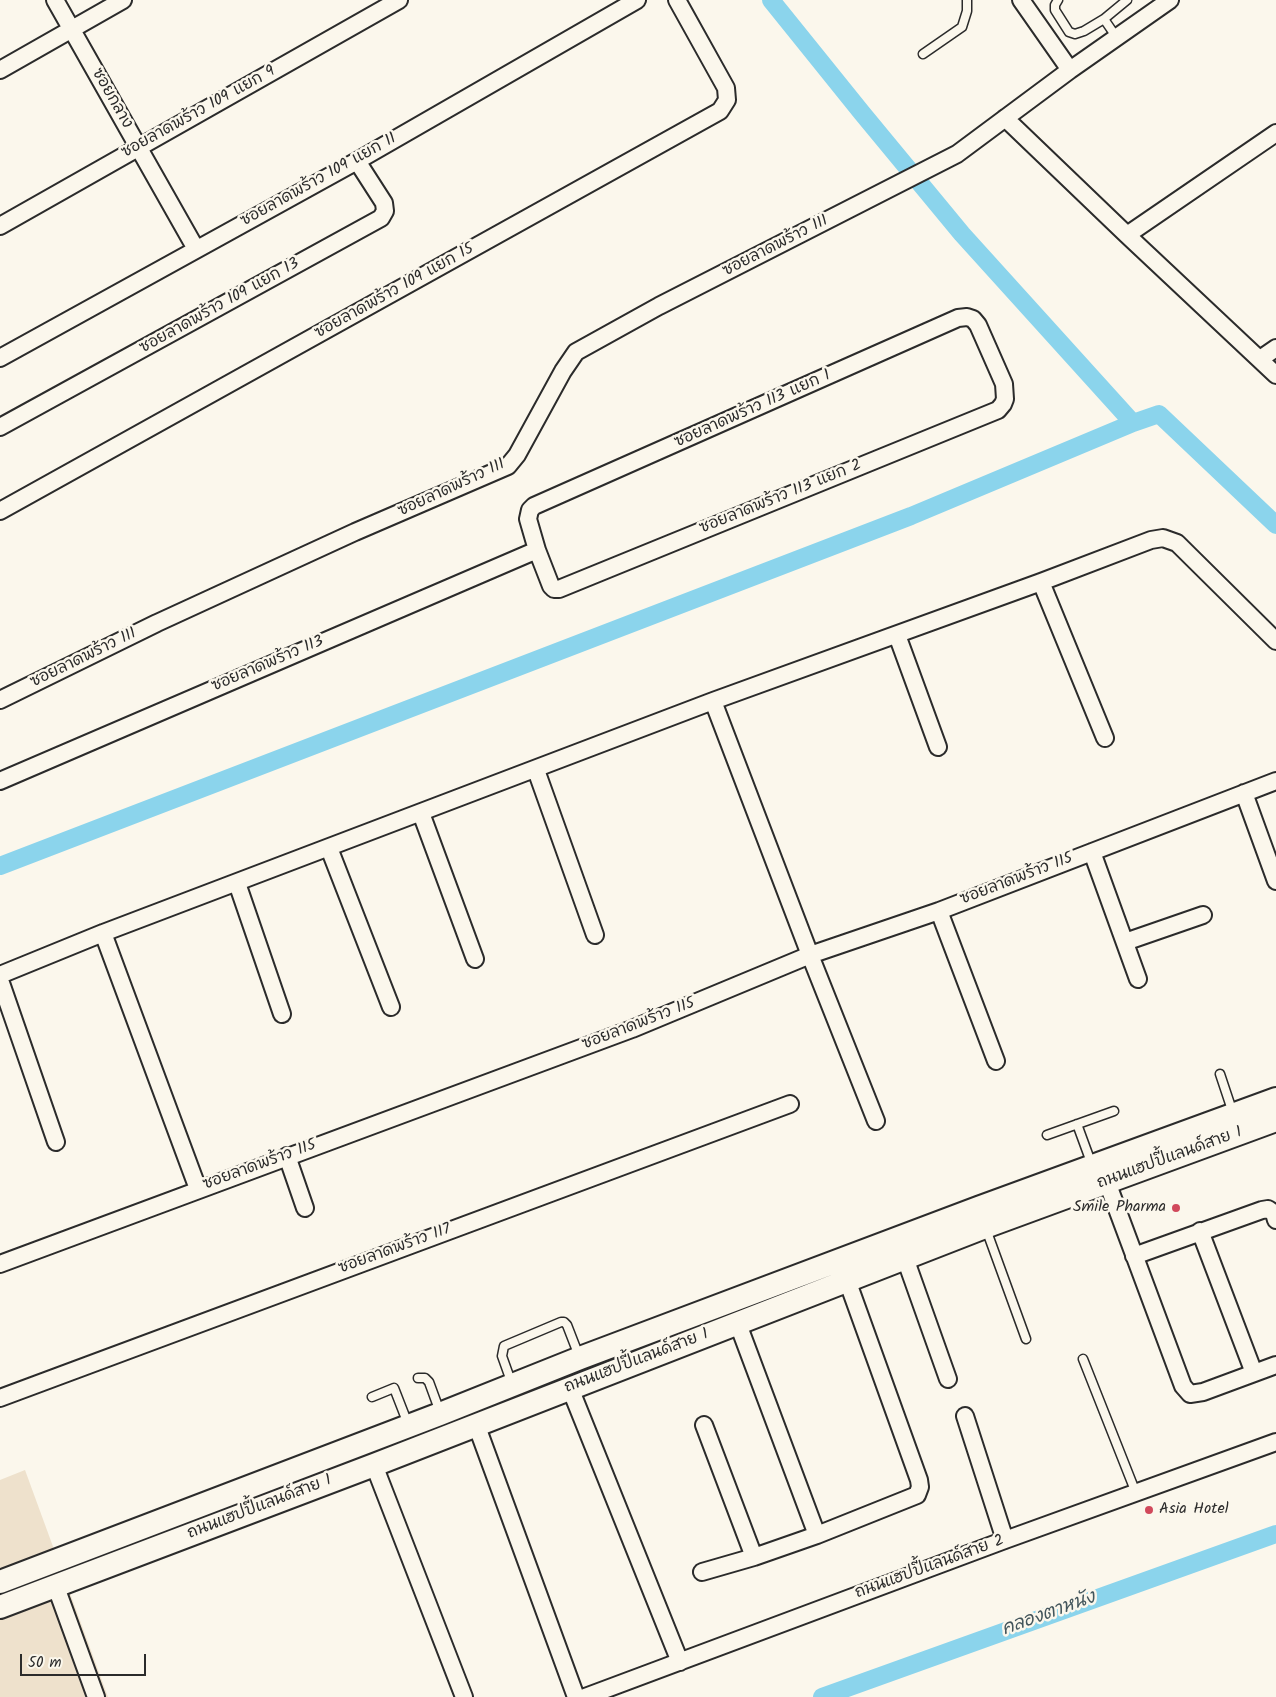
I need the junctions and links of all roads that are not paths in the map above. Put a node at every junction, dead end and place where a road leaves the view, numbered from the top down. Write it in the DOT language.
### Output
graph roads {
  1 [pos="56,0"];
  2 [pos="123,0"];
  3 [pos="399,0"];
  4 [pos="637,0"];
  5 [pos="677,0"];
  6 [pos="967,0"];
  7 [pos="1021,0"];
  8 [pos="1058,0"];
  9 [pos="1127,0"];
  10 [pos="1170,0"];
  11 [pos="1104,19"];
  12 [pos="71,29"];
  13 [pos="1117,38"];
  14 [pos="923,54"];
  15 [pos="0,70"];
  16 [pos="1070,70"];
  17 [pos="1005,118"];
  18 [pos="1276,132"];
  19 [pos="138,147"];
  20 [pos="357,161"];
  21 [pos="0,226"];
  22 [pos="1127,236"];
  23 [pos="196,249"];
  24 [pos="1276,348"];
  25 [pos="0,358"];
  26 [pos="1260,359"];
  27 [pos="993,360"];
  28 [pos="1276,375"];
  29 [pos="0,427"];
  30 [pos="0,512"];
  31 [pos="537,550"];
  32 [pos="1042,582"];
  33 [pos="897,635"];
  34 [pos="1276,642"];
  35 [pos="0,700"];
  36 [pos="713,701"];
  37 [pos="1105,738"];
  38 [pos="938,746"];
  39 [pos="536,770"];
  40 [pos="0,781"];
  41 [pos="1276,781"];
  42 [pos="1244,793"];
  43 [pos="421,813"];
  44 [pos="329,848"];
  45 [pos="1092,852"];
  46 [pos="1276,881"];
  47 [pos="237,883"];
  48 [pos="939,911"];
  49 [pos="1203,915"];
  50 [pos="103,933"];
  51 [pos="595,936"];
  52 [pos="1124,942"];
  53 [pos="810,955"];
  54 [pos="475,958"];
  55 [pos="0,975"];
  56 [pos="1138,979"];
  57 [pos="0,980"];
  58 [pos="391,1007"];
  59 [pos="282,1014"];
  60 [pos="996,1061"];
  61 [pos="1220,1074"];
  62 [pos="1276,1099"];
  63 [pos="790,1104"];
  64 [pos="1114,1111"];
  65 [pos="1234,1114"];
  66 [pos="1276,1120"];
  67 [pos="876,1121"];
  68 [pos="1077,1124"];
  69 [pos="1047,1135"];
  70 [pos="56,1142"];
  71 [pos="1179,1145"];
  72 [pos="287,1156"];
  73 [pos="1100,1171"];
  74 [pos="198,1189"];
  75 [pos="305,1208"];
  76 [pos="1276,1220"];
  77 [pos="985,1227"];
  78 [pos="1200,1231"];
  79 [pos="1134,1256"];
  80 [pos="905,1258"];
  81 [pos="0,1264"];
  82 [pos="847,1280"];
  83 [pos="729,1302"];
  84 [pos="738,1324"];
  85 [pos="1026,1339"];
  86 [pos="580,1358"];
  87 [pos="1083,1359"];
  88 [pos="1276,1365"];
  89 [pos="1254,1373"];
  90 [pos="418,1378"];
  91 [pos="948,1379"];
  92 [pos="513,1386"];
  93 [pos="570,1388"];
  94 [pos="372,1397"];
  95 [pos="0,1398"];
  96 [pos="440,1414"];
  97 [pos="965,1416"];
  98 [pos="476,1424"];
  99 [pos="704,1425"];
  100 [pos="408,1426"];
  101 [pos="1274,1445"];
  102 [pos="374,1464"];
  103 [pos="1136,1493"];
  104 [pos="817,1535"];
  105 [pos="1005,1540"];
  106 [pos="754,1557"];
  107 [pos="46,1565"];
  108 [pos="702,1572"];
  109 [pos="0,1582"];
  110 [pos="56,1587"];
  111 [pos="0,1607"];
  112 [pos="680,1662"];
  113 [pos="96,1697"];
  114 [pos="464,1697"];
  115 [pos="576,1697"];
  116 [pos="585,1697"];
  1 -- 12 [label="street, ซอยกลาง"];
  2 -- 12 [label="street"];
  3 -- 19 [label="street, ซอยลาดพร้าว 109 แยก 9"];
  4 -- 20 [label="street, ซอยลาดพร้าว 109 แยก 11"];
  5 -- 30 [label="street, ซอยลาดพร้าว 109 แยก 15"];
  6 -- 14 [label="lane"];
  7 -- 16 [label="street"];
  8 -- 11 [label="lane"];
  9 -- 11 [label="lane"];
  10 -- 13 [label="street, ซอยลาดพร้าว 111"];
  11 -- 13 [label="lane"];
  12 -- 15 [label="street"];
  12 -- 19 [label="street, ซอยกลาง"];
  13 -- 16 [label="street, ซอยลาดพร้าว 111"];
  16 -- 17 [label="street, ซอยลาดพร้าว 111"];
  17 -- 22 [label="street"];
  17 -- 35 [label="street, ซอยลาดพร้าว 111"];
  18 -- 22 [label="street"];
  19 -- 21 [label="street, ซอยลาดพร้าว 109 แยก 9"];
  19 -- 23 [label="street, ซอยกลาง"];
  20 -- 23 [label="street, ซอยลาดพร้าว 109 แยก 11"];
  20 -- 29 [label="street, ซอยลาดพร้าว 109 แยก 13"];
  22 -- 26 [label="street"];
  23 -- 25 [label="street, ซอยลาดพร้าว 109 แยก 11"];
  24 -- 26 [label="street"];
  26 -- 28 [label="street"];
  27 -- 31 [label="street, ซอยลาดพร้าว 113 แยก 1"];
  27 -- 31 [label="street, ซอยลาดพร้าว 113 แยก 2"];
  31 -- 40 [label="street, ซอยลาดพร้าว 113"];
  32 -- 33 [label="street"];
  32 -- 34 [label="street"];
  32 -- 37 [label="street"];
  33 -- 36 [label="street"];
  33 -- 38 [label="street"];
  36 -- 39 [label="street"];
  36 -- 53 [label="street"];
  39 -- 43 [label="street"];
  39 -- 51 [label="street"];
  41 -- 42 [label="street, ซอยลาดพร้าว 115"];
  42 -- 45 [label="street, ซอยลาดพร้าว 115"];
  42 -- 46 [label="street"];
  43 -- 44 [label="street"];
  43 -- 54 [label="street"];
  44 -- 47 [label="street"];
  44 -- 58 [label="street"];
  45 -- 48 [label="street, ซอยลาดพร้าว 115"];
  45 -- 52 [label="street"];
  47 -- 50 [label="street"];
  47 -- 59 [label="street"];
  48 -- 53 [label="street, ซอยลาดพร้าว 115"];
  48 -- 60 [label="street"];
  49 -- 52 [label="street"];
  50 -- 55 [label="street"];
  50 -- 74 [label="street"];
  52 -- 56 [label="street"];
  53 -- 67 [label="street"];
  53 -- 72 [label="street, ซอยลาดพร้าว 115"];
  57 -- 70 [label="street"];
  61 -- 65 [label="lane"];
  62 -- 65 [label="street, ถนนแฮปปี้แลนด์สาย 1"];
  63 -- 95 [label="street, ซอยลาดพร้าว 117"];
  64 -- 68 [label="lane"];
  65 -- 71 [label="street, ถนนแฮปปี้แลนด์สาย 1"];
  66 -- 71 [label="street, ถนนแฮปปี้แลนด์สาย 1"];
  68 -- 69 [label="lane"];
  68 -- 73 [label="lane"];
  71 -- 73 [label="street, ถนนแฮปปี้แลนด์สาย 1"];
  72 -- 74 [label="street, ซอยลาดพร้าว 115"];
  72 -- 75 [label="street"];
  73 -- 77 [label="street, ถนนแฮปปี้แลนด์สาย 1"];
  73 -- 79 [label="street"];
  73 -- 83 [label="street, ถนนแฮปปี้แลนด์สาย 1"];
  74 -- 81 [label="street, ซอยลาดพร้าว 115"];
  76 -- 78 [label="street"];
  77 -- 80 [label="street, ถนนแฮปปี้แลนด์สาย 1"];
  77 -- 85 [label="lane"];
  78 -- 79 [label="street"];
  78 -- 89 [label="street"];
  79 -- 89 [label="street"];
  80 -- 82 [label="street, ถนนแฮปปี้แลนด์สาย 1"];
  80 -- 91 [label="street"];
  82 -- 84 [label="street, ถนนแฮปปี้แลนด์สาย 1"];
  82 -- 104 [label="street"];
  83 -- 84 [label="street"];
  83 -- 86 [label="street, ถนนแฮปปี้แลนด์สาย 1"];
  84 -- 93 [label="street, ถนนแฮปปี้แลนด์สาย 1"];
  84 -- 104 [label="street"];
  86 -- 92 [label="street, ถนนแฮปปี้แลนด์สาย 1"];
  86 -- 92 [label="lane"];
  87 -- 103 [label="lane"];
  88 -- 89 [label="street"];
  90 -- 96 [label="lane"];
  92 -- 96 [label="street, ถนนแฮปปี้แลนด์สาย 1"];
  93 -- 98 [label="street, ถนนแฮปปี้แลนด์สาย 1"];
  93 -- 112 [label="street"];
  94 -- 100 [label="lane"];
  96 -- 100 [label="street, ถนนแฮปปี้แลนด์สาย 1"];
  97 -- 105 [label="street"];
  98 -- 102 [label="street, ถนนแฮปปี้แลนด์สาย 1"];
  98 -- 115 [label="street"];
  99 -- 106 [label="street"];
  100 -- 107 [label="street, ถนนแฮปปี้แลนด์สาย 1"];
  101 -- 103 [label="street, ถนนแฮปปี้แลนด์สาย 2"];
  102 -- 110 [label="street, ถนนแฮปปี้แลนด์สาย 1"];
  102 -- 114 [label="street"];
  103 -- 105 [label="street, ถนนแฮปปี้แลนด์สาย 2"];
  104 -- 106 [label="street"];
  105 -- 112 [label="street, ถนนแฮปปี้แลนด์สาย 2"];
  106 -- 108 [label="street"];
  107 -- 109 [label="street, ถนนแฮปปี้แลนด์สาย 1"];
  107 -- 110 [label="street"];
  110 -- 111 [label="street, ถนนแฮปปี้แลนด์สาย 1"];
  110 -- 113 [label="street"];
  112 -- 116 [label="street, ถนนแฮปปี้แลนด์สาย 2"];
}
